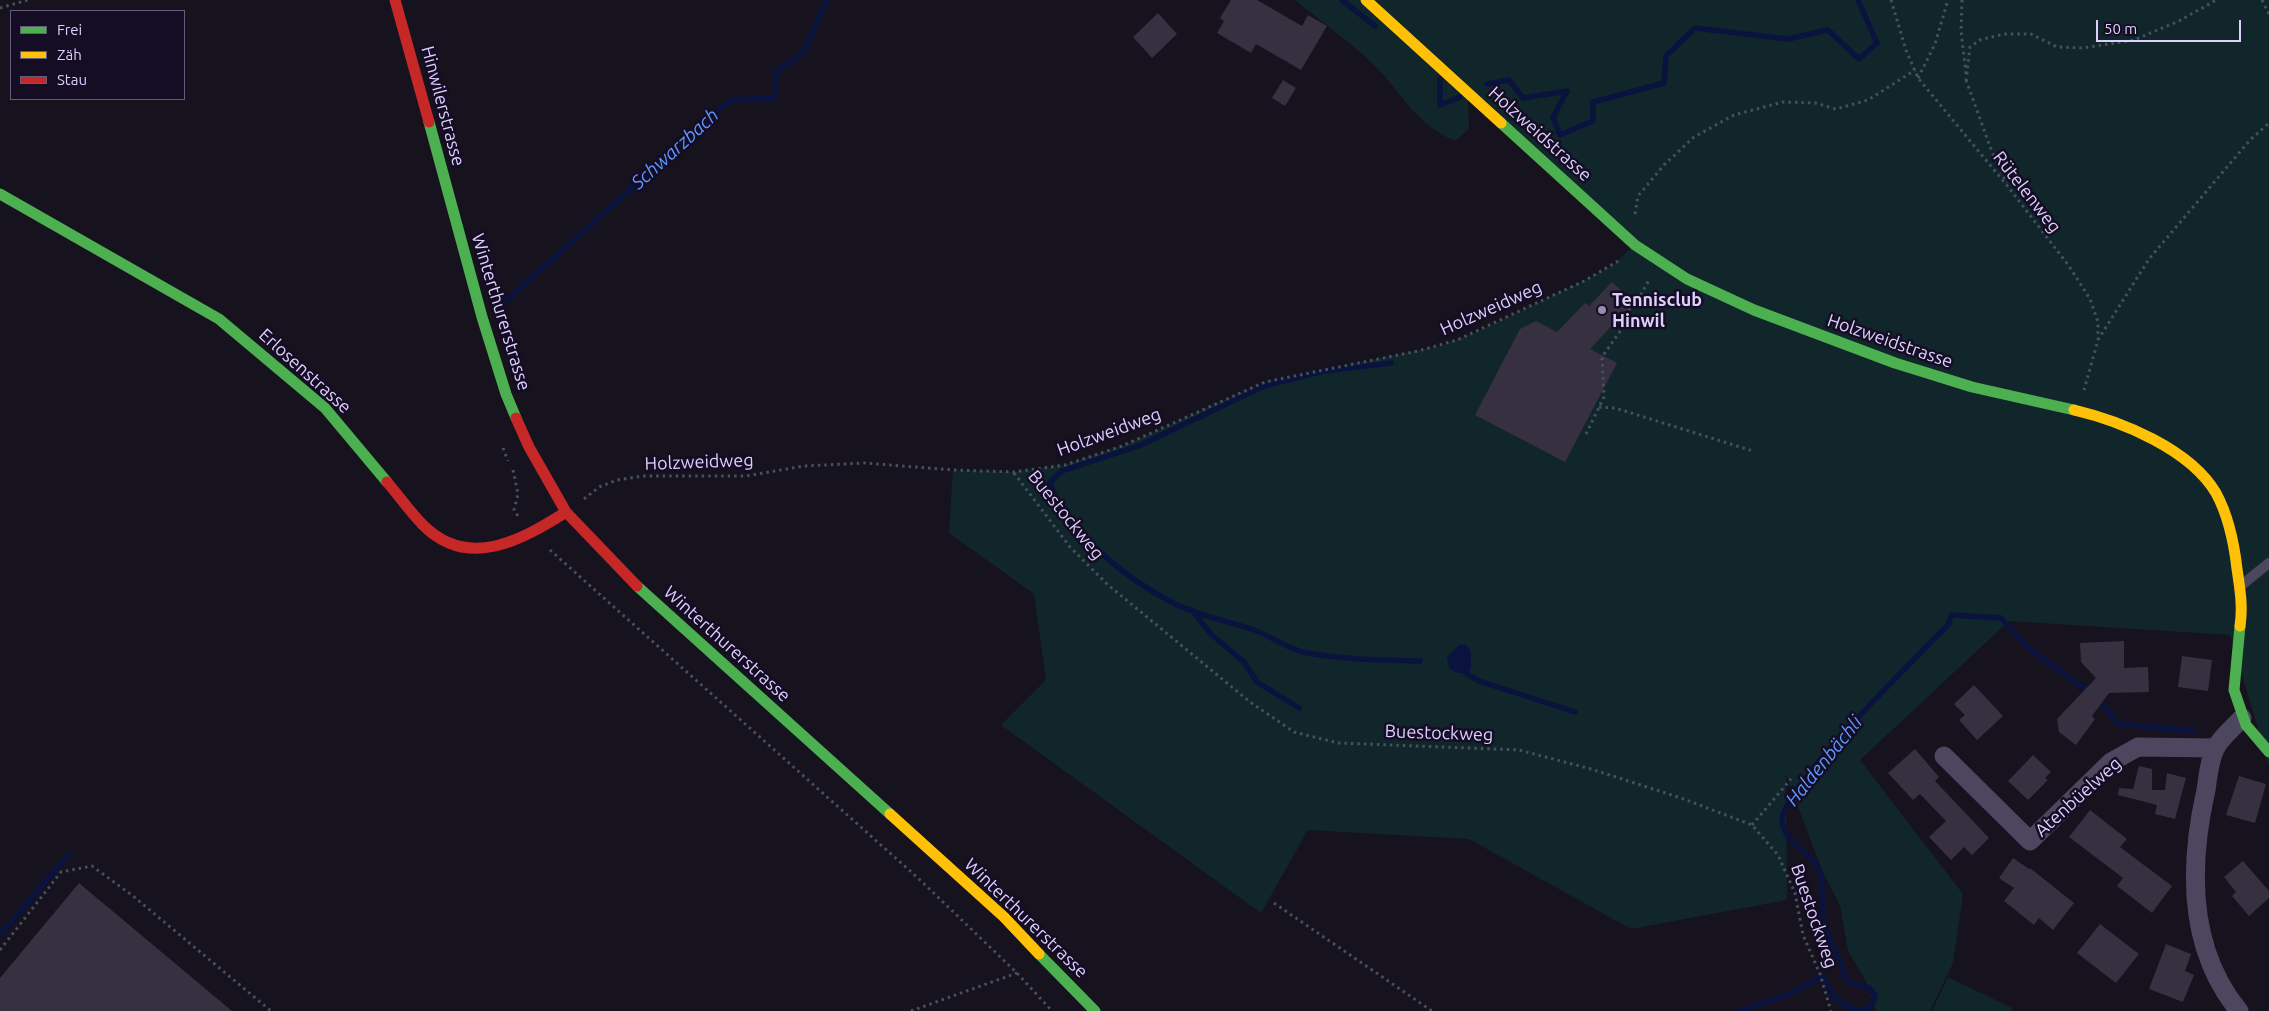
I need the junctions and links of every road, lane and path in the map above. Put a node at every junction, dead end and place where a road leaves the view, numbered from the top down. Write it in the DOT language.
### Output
graph roads {
  1 [pos="28,0"];
  2 [pos="395,0"];
  3 [pos="1366,0"];
  4 [pos="1891,0"];
  5 [pos="1948,0"];
  6 [pos="1962,0"];
  7 [pos="2216,0"];
  8 [pos="2262,0"];
  9 [pos="0,8"];
  10 [pos="2269,14"];
  11 [pos="1915,70"];
  12 [pos="1918,78"];
  13 [pos="1966,81"];
  14 [pos="2269,123"];
  15 [pos="2009,188"];
  16 [pos="0,194"];
  17 [pos="456,222"];
  18 [pos="1630,241"];
  19 [pos="1659,262"];
  20 [pos="2098,340"];
  21 [pos="1598,408"];
  22 [pos="2078,410"];
  23 [pos="1586,434"];
  24 [pos="1753,451"];
  25 [pos="1014,472"];
  26 [pos="566,512"];
  27 [pos="545,552"];
  28 [pos="552,552"];
  29 [pos="2269,563"];
  30 [pos="2240,586"];
  31 [pos="2242,718"];
  32 [pos="2215,748"];
  33 [pos="2269,752"];
  34 [pos="1944,756"];
  35 [pos="1791,779"];
  36 [pos="1752,825"];
  37 [pos="1274,903"];
  38 [pos="0,950"];
  39 [pos="1017,973"];
  40 [pos="271,1011"];
  41 [pos="911,1011"];
  42 [pos="1095,1011"];
  43 [pos="1432,1011"];
  44 [pos="1831,1011"];
  45 [pos="2239,1011"];
  1 -- 9 [label="path"];
  2 -- 17 [label="street, Hinwilerstrasse"];
  3 -- 18 [label="street, Holzweidstrasse"];
  4 -- 11 [label="path, Rütelenweg"];
  5 -- 12 [label="path"];
  6 -- 13 [label="path"];
  7 -- 13 [label="path"];
  8 -- 10 [label="path"];
  11 -- 12 [label="path, Rütelenweg"];
  11 -- 18 [label="path"];
  12 -- 15 [label="path, Rütelenweg"];
  13 -- 15 [label="path"];
  14 -- 20 [label="path"];
  15 -- 20 [label="path, Rütelenweg"];
  16 -- 26 [label="street, Erlosenstrasse"];
  17 -- 26 [label="street, Winterthurerstrasse"];
  18 -- 19 [label="street, Holzweidstrasse"];
  18 -- 25 [label="path, Holzweidweg"];
  19 -- 21 [label="path"];
  19 -- 22 [label="street, Holzweidstrasse"];
  20 -- 22 [label="path, Rütelenweg"];
  21 -- 23 [label="path"];
  21 -- 24 [label="path"];
  22 -- 30 [label="street, Holzweidstrasse"];
  25 -- 26 [label="path, Holzweidweg"];
  25 -- 36 [label="path, Buestockweg"];
  26 -- 42 [label="street, Winterthurerstrasse"];
  27 -- 28 [label="path"];
  29 -- 30 [label="lane"];
  30 -- 31 [label="street, Holzweidstrasse"];
  31 -- 32 [label="street"];
  31 -- 33 [label="street, Holzweidstrasse"];
  32 -- 34 [label="street, Atenbüelweg"];
  32 -- 45 [label="street"];
  35 -- 36 [label="path"];
  36 -- 44 [label="path, Buestockweg"];
  37 -- 43 [label="path"];
  38 -- 40 [label="path"];
  39 -- 41 [label="path"];
}
